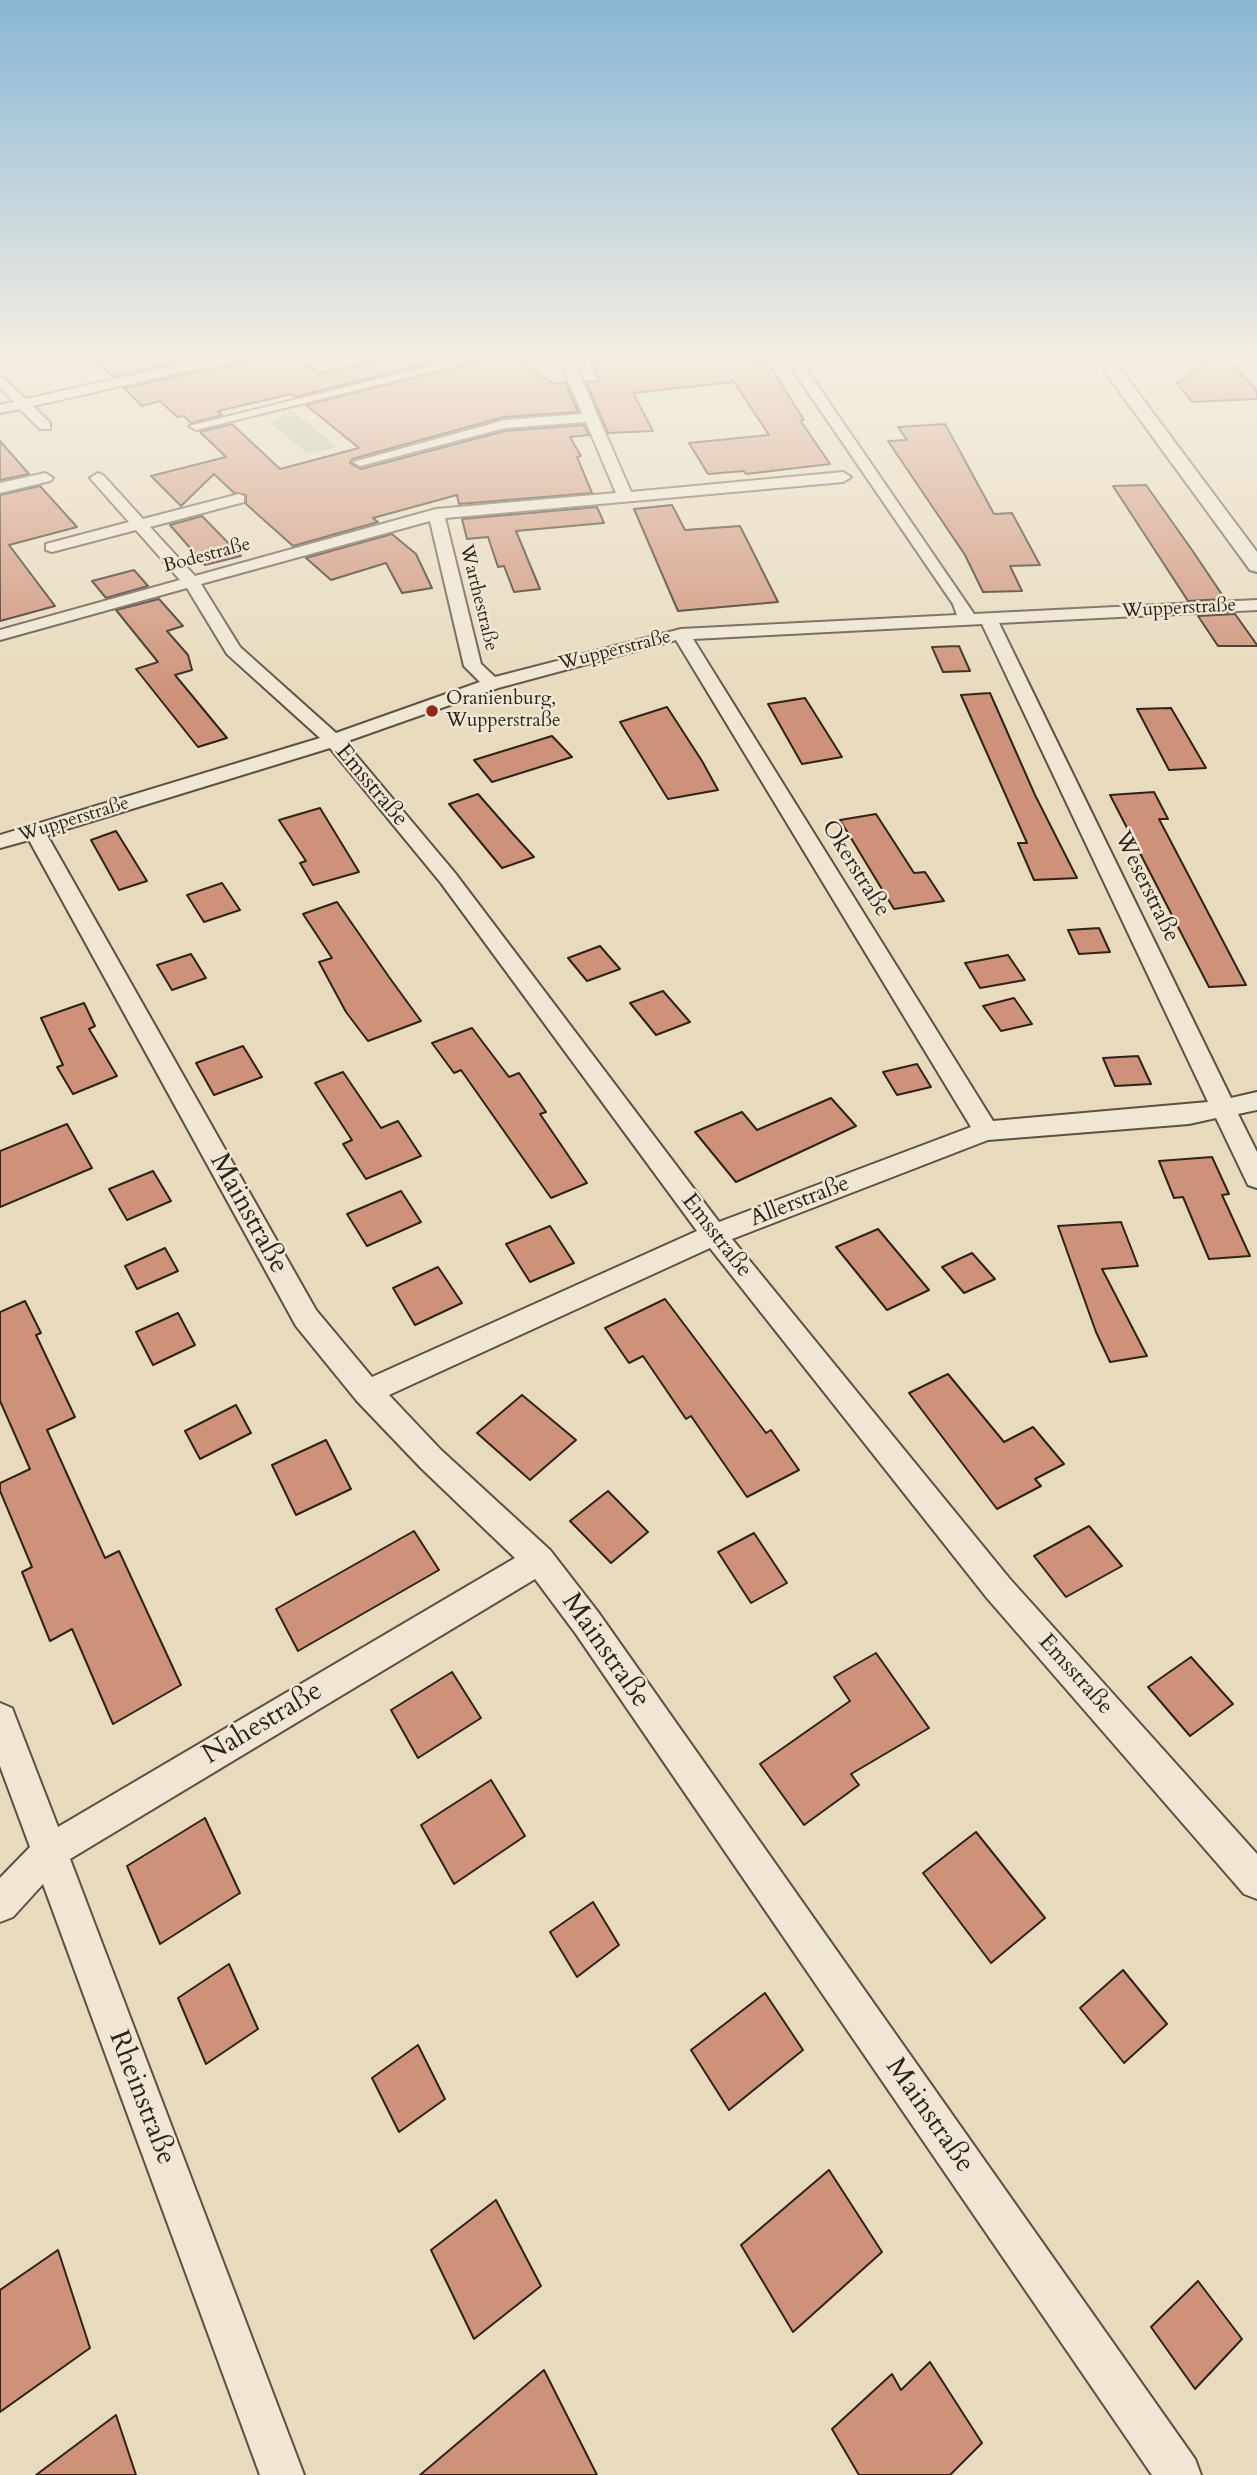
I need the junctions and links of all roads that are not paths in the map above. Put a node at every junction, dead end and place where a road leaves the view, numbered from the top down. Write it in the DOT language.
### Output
graph roads {
  1 [pos="614,470"];
  2 [pos="868,470"];
  3 [pos="1186,470"];
  4 [pos="842,477"];
  5 [pos="45,478"];
  6 [pos="98,478"];
  7 [pos="0,488"];
  8 [pos="625,496"];
  9 [pos="239,499"];
  10 [pos="436,514"];
  11 [pos="138,525"];
  12 [pos="52,547"];
  13 [pos="1257,566"];
  14 [pos="191,582"];
  15 [pos="1257,605"];
  16 [pos="977,618"];
  17 [pos="681,634"];
  18 [pos="0,635"];
  19 [pos="492,684"];
  20 [pos="334,741"];
  21 [pos="35,832"];
  22 [pos="0,842"];
  23 [pos="1257,1101"];
  24 [pos="1223,1106"];
  25 [pos="985,1131"];
  26 [pos="1257,1178"];
  27 [pos="714,1235"];
  28 [pos="367,1392"];
  29 [pos="539,1560"];
  30 [pos="0,1720"];
  31 [pos="48,1852"];
  32 [pos="1257,1881"];
  33 [pos="0,1904"];
  34 [pos="282,2475"];
  35 [pos="1179,2475"];
  1 -- 8 [label="street"];
  2 -- 16 [label="street, Weserstraße"];
  3 -- 13 [label="street"];
  4 -- 8 [label="street, Bodestraße"];
  5 -- 7 [label="street"];
  6 -- 11 [label="street, Emsstraße"];
  8 -- 10 [label="street, Bodestraße"];
  9 -- 11 [label="street"];
  10 -- 14 [label="street, Bodestraße"];
  10 -- 19 [label="street, Warthestraße"];
  11 -- 12 [label="street"];
  11 -- 14 [label="street, Emsstraße"];
  14 -- 18 [label="street, Bodestraße"];
  14 -- 20 [label="street, Emsstraße"];
  15 -- 16 [label="street, Wupperstraße"];
  16 -- 17 [label="street, Wupperstraße"];
  16 -- 24 [label="street, Weserstraße"];
  17 -- 19 [label="street, Wupperstraße"];
  17 -- 25 [label="street, Okerstraße"];
  19 -- 20 [label="street, Wupperstraße"];
  20 -- 21 [label="street, Wupperstraße"];
  20 -- 27 [label="street, Emsstraße"];
  21 -- 22 [label="street, Wupperstraße"];
  21 -- 28 [label="street, Mainstraße"];
  23 -- 24 [label="street, Allerstraße"];
  24 -- 25 [label="street, Allerstraße"];
  24 -- 26 [label="street, Weserstraße"];
  25 -- 27 [label="street, Allerstraße"];
  27 -- 28 [label="street, Allerstraße"];
  27 -- 32 [label="street, Emsstraße"];
  28 -- 29 [label="street, Mainstraße"];
  29 -- 31 [label="street, Nahestraße"];
  29 -- 35 [label="street, Mainstraße"];
  30 -- 31 [label="street, Rheinstraße"];
  31 -- 33 [label="street, Nahestraße"];
  31 -- 34 [label="street, Rheinstraße"];
}
